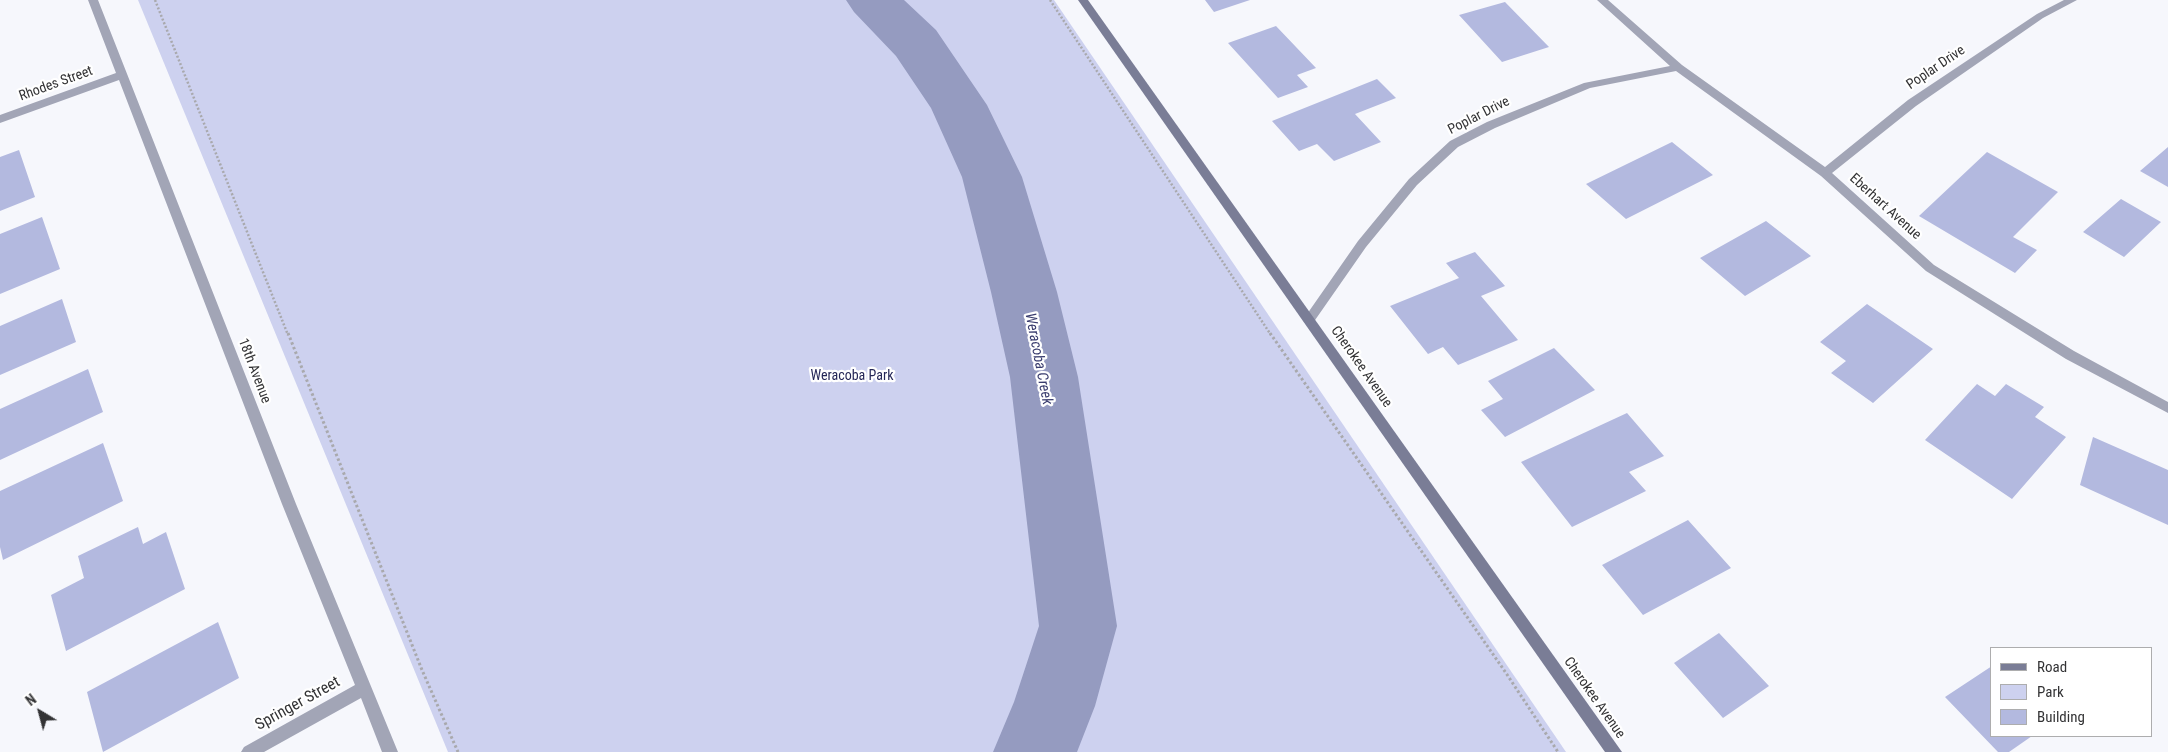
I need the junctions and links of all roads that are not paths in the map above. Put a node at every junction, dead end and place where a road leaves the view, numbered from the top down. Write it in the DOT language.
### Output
graph roads {
  1 [pos="93,0"];
  2 [pos="1083,0"];
  3 [pos="1602,0"];
  4 [pos="2072,0"];
  5 [pos="1678,67"];
  6 [pos="121,75"];
  7 [pos="0,119"];
  8 [pos="1825,173"];
  9 [pos="1309,320"];
  10 [pos="2168,408"];
  11 [pos="364,688"];
  12 [pos="249,752"];
  13 [pos="390,752"];
  14 [pos="1614,752"];
  1 -- 6 [label="street, 18th Avenue"];
  2 -- 9 [label="street, Cherokee Avenue"];
  3 -- 5 [label="street, Eberhart Avenue"];
  4 -- 8 [label="street, Poplar Drive"];
  5 -- 8 [label="street, Eberhart Avenue"];
  5 -- 9 [label="street, Poplar Drive"];
  6 -- 7 [label="street, Rhodes Street"];
  6 -- 11 [label="street, 18th Avenue"];
  8 -- 10 [label="street, Eberhart Avenue"];
  9 -- 14 [label="street, Cherokee Avenue"];
  11 -- 12 [label="street, Springer Street"];
  11 -- 13 [label="street, 18th Avenue"];
}
